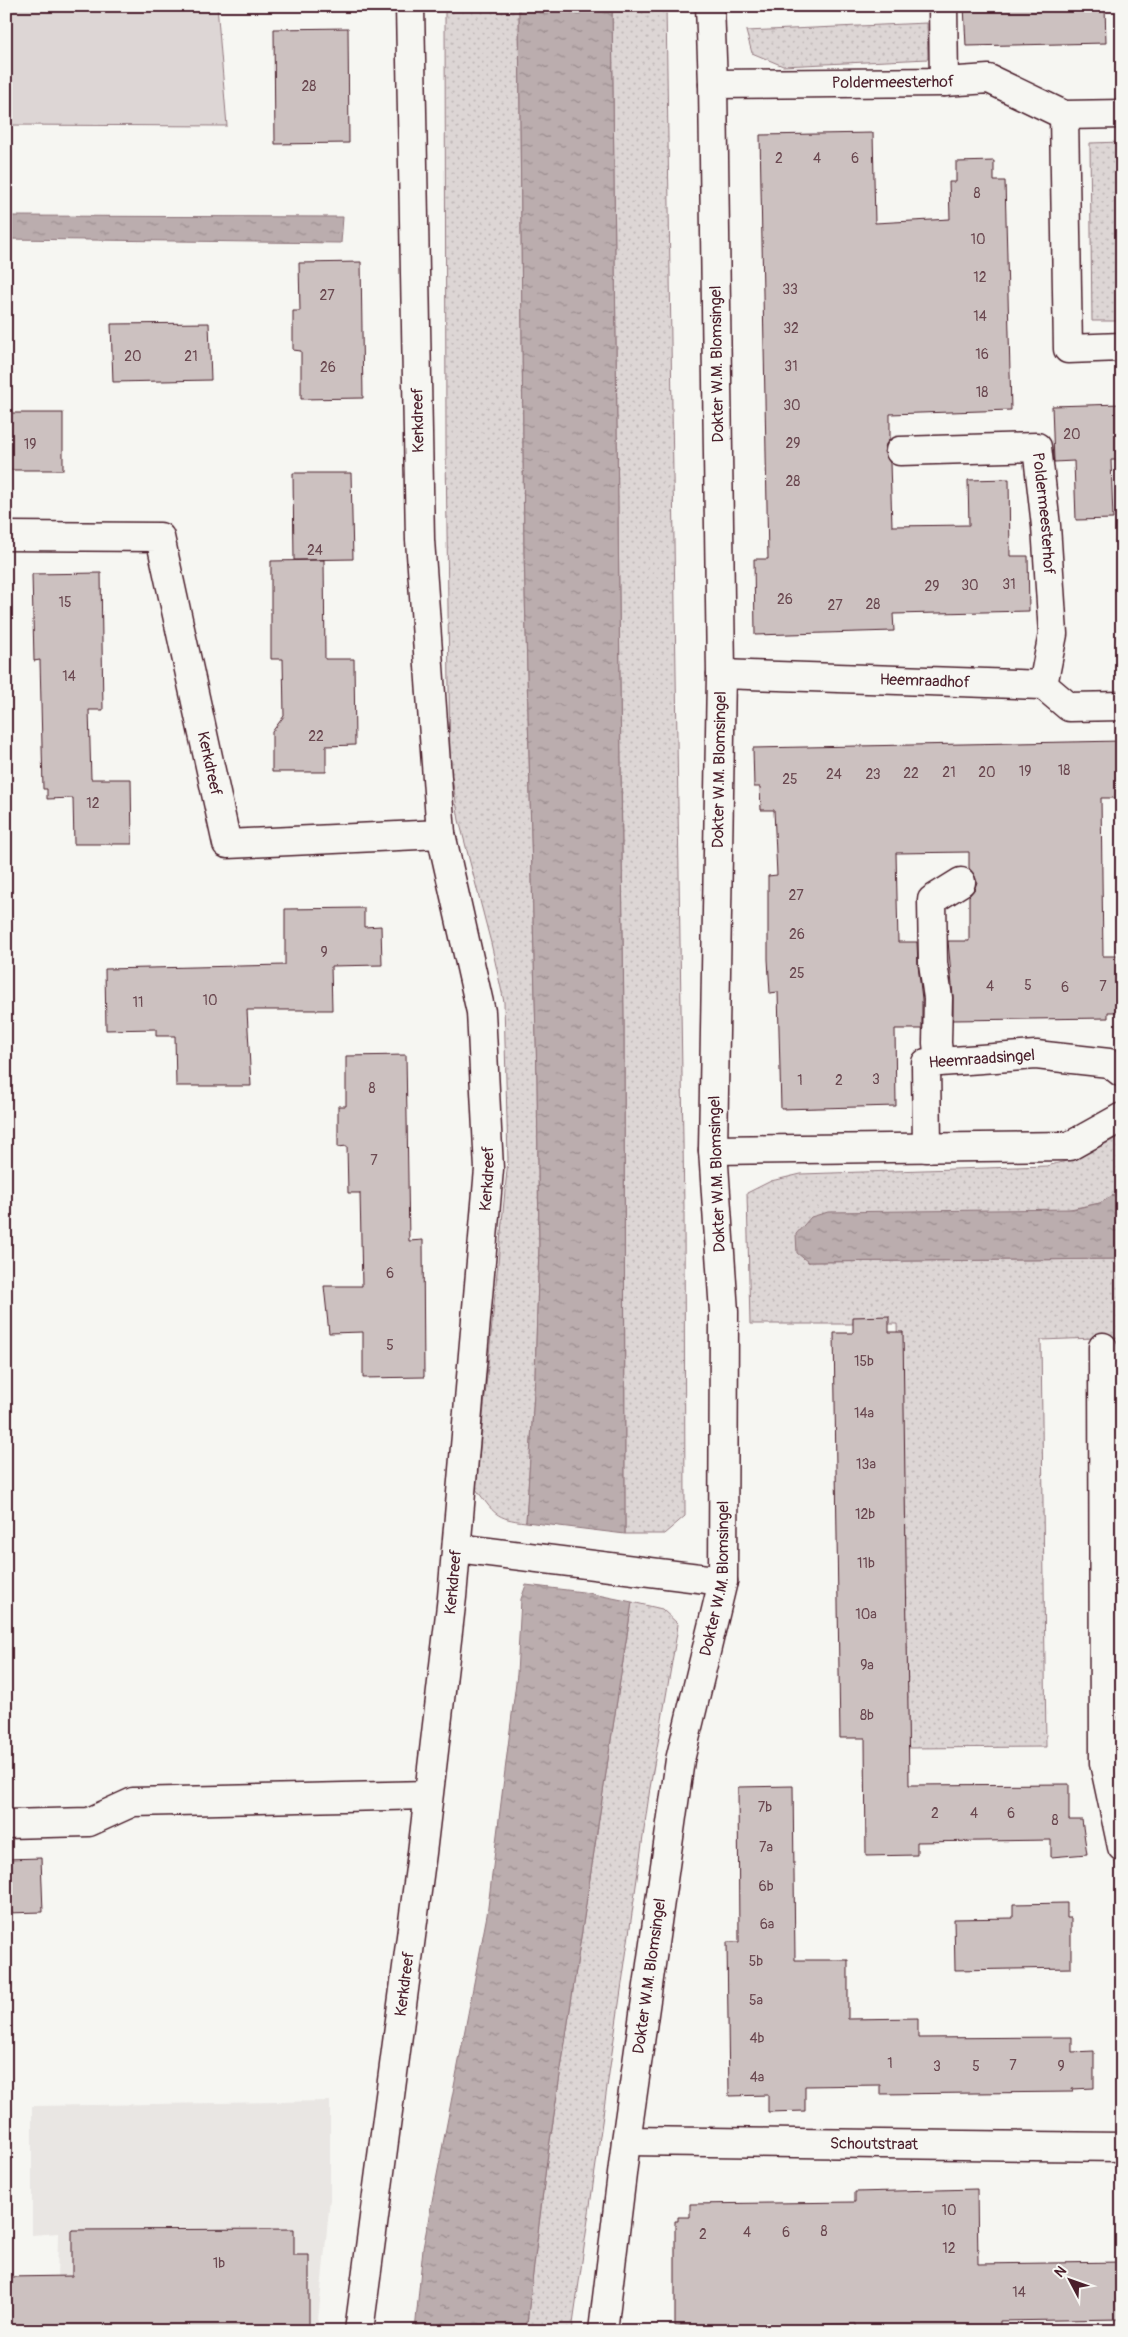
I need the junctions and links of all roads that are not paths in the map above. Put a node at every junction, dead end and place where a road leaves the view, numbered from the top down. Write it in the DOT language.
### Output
graph roads {
  1 [pos="410,6"];
  2 [pos="710,6"];
  3 [pos="943,6"];
  4 [pos="944,82"];
  5 [pos="714,84"];
  6 [pos="1122,114"];
  7 [pos="1064,115"];
  8 [pos="1122,347"];
  9 [pos="900,451"];
  10 [pos="6,536"];
  11 [pos="721,674"];
  12 [pos="1043,685"];
  13 [pos="1122,706"];
  14 [pos="440,834"];
  15 [pos="961,882"];
  16 [pos="939,1062"];
  17 [pos="1122,1073"];
  18 [pos="1122,1116"];
  19 [pos="927,1148"];
  20 [pos="713,1150"];
  21 [pos="1103,1347"];
  22 [pos="457,1548"];
  23 [pos="723,1581"];
  24 [pos="428,1795"];
  25 [pos="6,1824"];
  26 [pos="1122,1847"];
  27 [pos="626,2141"];
  28 [pos="1122,2147"];
  29 [pos="359,2331"];
  30 [pos="603,2331"];
  1 -- 14 [label="street, Kerkdreef"];
  2 -- 5 [label="street, Dokter W.M. Blomsingel"];
  3 -- 4 [label="street"];
  4 -- 5 [label="street, Poldermeesterhof"];
  4 -- 7 [label="street, Poldermeesterhof"];
  5 -- 11 [label="street, Dokter W.M. Blomsingel"];
  6 -- 7 [label="street, Poldermeesterhof"];
  7 -- 8 [label="street"];
  9 -- 12 [label="street, Poldermeesterhof"];
  10 -- 14 [label="street, Kerkdreef"];
  11 -- 12 [label="street, Heemraadhof"];
  11 -- 20 [label="street, Dokter W.M. Blomsingel"];
  12 -- 13 [label="street"];
  14 -- 22 [label="street, Kerkdreef"];
  15 -- 16 [label="street"];
  16 -- 17 [label="street, Heemraadsingel"];
  16 -- 19 [label="street, Heemraadsingel"];
  18 -- 19 [label="street"];
  19 -- 20 [label="street"];
  20 -- 23 [label="street, Dokter W.M. Blomsingel"];
  21 -- 26 [label="street"];
  22 -- 23 [label="street"];
  22 -- 24 [label="street, Kerkdreef"];
  23 -- 27 [label="street, Dokter W.M. Blomsingel"];
  24 -- 25 [label="street"];
  24 -- 29 [label="street, Kerkdreef"];
  27 -- 28 [label="street, Schoutstraat"];
  27 -- 30 [label="street, Dokter W.M. Blomsingel"];
}
